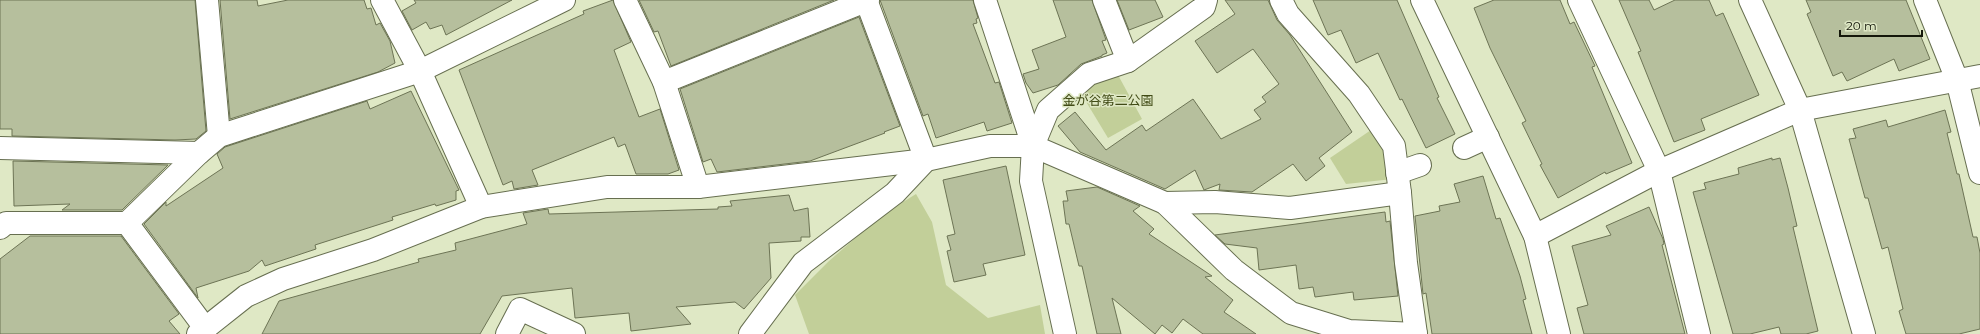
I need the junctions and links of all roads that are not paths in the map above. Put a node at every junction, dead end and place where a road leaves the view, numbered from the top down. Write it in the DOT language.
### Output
graph roads {
  1 [pos="208,0"];
  2 [pos="382,0"];
  3 [pos="564,0"];
  4 [pos="625,0"];
  5 [pos="866,0"];
  6 [pos="985,0"];
  7 [pos="1104,0"];
  8 [pos="1206,0"];
  9 [pos="1281,0"];
  10 [pos="1422,0"];
  11 [pos="1579,0"];
  12 [pos="1750,0"];
  13 [pos="1925,0"];
  14 [pos="1128,61"];
  15 [pos="420,71"];
  16 [pos="1980,76"];
  17 [pos="1956,80"];
  18 [pos="664,82"];
  19 [pos="1800,110"];
  20 [pos="219,136"];
  21 [pos="1488,138"];
  22 [pos="1033,146"];
  23 [pos="0,148"];
  24 [pos="1464,148"];
  25 [pos="199,153"];
  26 [pos="926,160"];
  27 [pos="1420,164"];
  28 [pos="1659,171"];
  29 [pos="1980,173"];
  30 [pos="1399,183"];
  31 [pos="698,187"];
  32 [pos="1165,202"];
  33 [pos="481,207"];
  34 [pos="2,220"];
  35 [pos="126,223"];
  36 [pos="1535,236"];
  37 [pos="202,331"];
  38 [pos="507,334"];
  39 [pos="574,334"];
  40 [pos="750,334"];
  41 [pos="1065,334"];
  42 [pos="1416,334"];
  43 [pos="1559,334"];
  44 [pos="1700,334"];
  45 [pos="1864,334"];
  1 -- 20 [label="street"];
  2 -- 15 [label="street"];
  3 -- 15 [label="street"];
  4 -- 18 [label="street"];
  5 -- 18 [label="street"];
  5 -- 26 [label="street"];
  6 -- 22 [label="street"];
  7 -- 14 [label="street"];
  8 -- 14 [label="street"];
  9 -- 30 [label="street"];
  10 -- 21 [label="street"];
  11 -- 28 [label="street"];
  12 -- 19 [label="street"];
  13 -- 17 [label="street"];
  14 -- 22 [label="street"];
  15 -- 20 [label="street"];
  15 -- 33 [label="street"];
  16 -- 17 [label="street"];
  17 -- 19 [label="street"];
  17 -- 29 [label="street"];
  18 -- 31 [label="street"];
  19 -- 28 [label="street"];
  19 -- 45 [label="street"];
  20 -- 25 [label="street"];
  21 -- 24 [label="street"];
  21 -- 36 [label="street"];
  22 -- 26 [label="street"];
  22 -- 32 [label="street"];
  22 -- 41 [label="street"];
  23 -- 25 [label="street"];
  25 -- 35 [label="street"];
  26 -- 31 [label="street"];
  26 -- 40 [label="street"];
  27 -- 30 [label="street"];
  28 -- 36 [label="street"];
  28 -- 44 [label="street"];
  30 -- 32 [label="street"];
  30 -- 42 [label="street"];
  31 -- 33 [label="street"];
  32 -- 42 [label="street"];
  33 -- 37 [label="street"];
  34 -- 35 [label="street"];
  35 -- 37 [label="street"];
  36 -- 43 [label="street"];
  38 -- 39 [label="street"];
}
